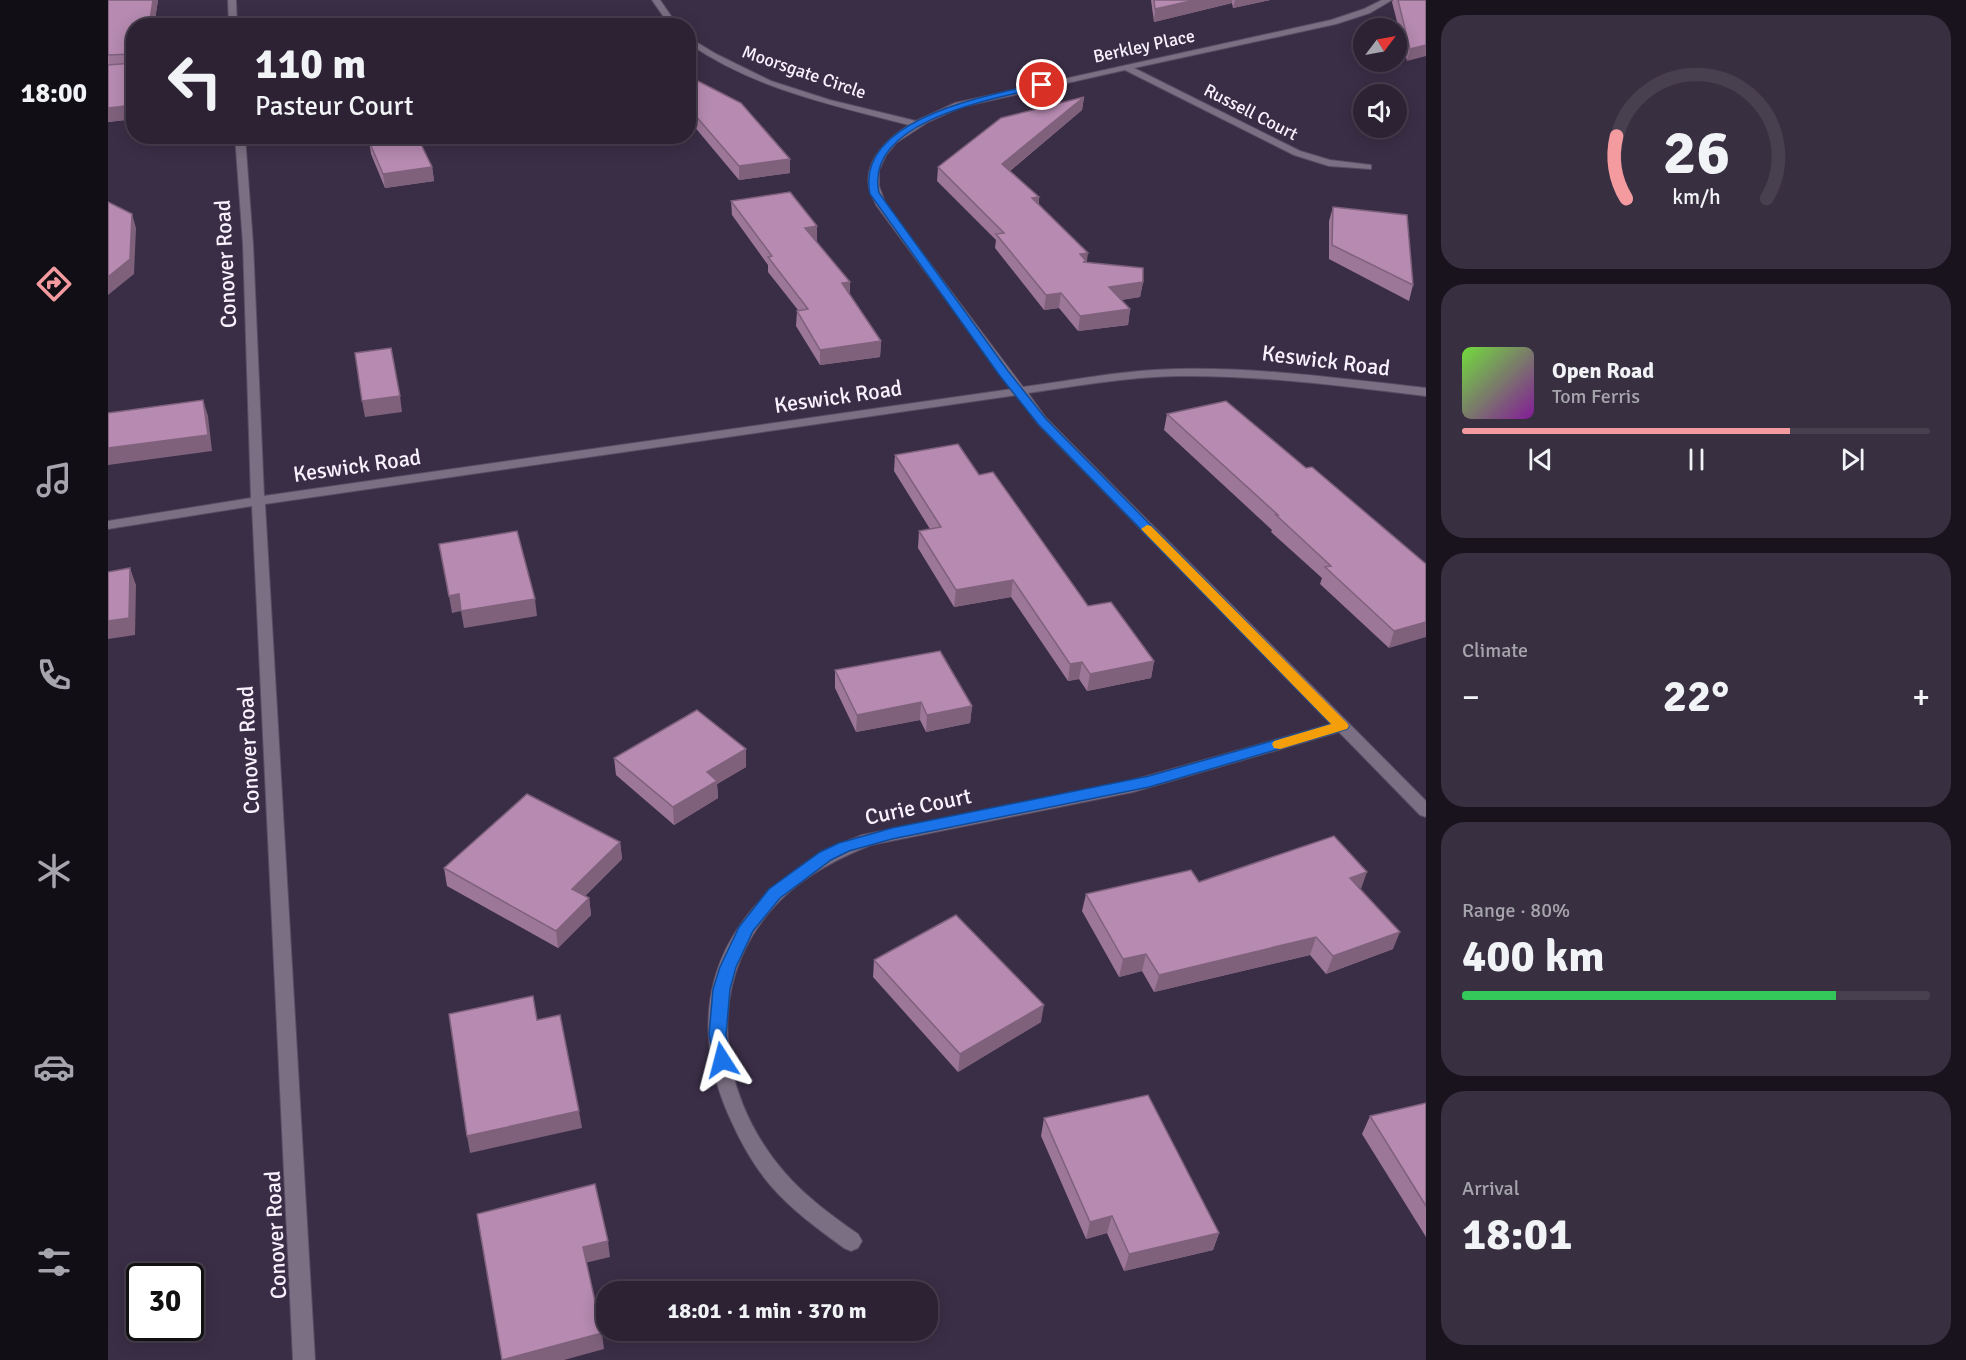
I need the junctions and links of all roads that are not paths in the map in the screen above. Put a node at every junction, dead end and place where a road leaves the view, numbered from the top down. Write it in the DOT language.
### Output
graph roads {
  1 [pos="232,0"];
  2 [pos="656,0"];
  3 [pos="1388,0"];
  4 [pos="233,18"];
  5 [pos="668,18"];
  6 [pos="696,44"];
  7 [pos="1125,67"];
  8 [pos="915,124"];
  9 [pos="241,144"];
  10 [pos="1368,167"];
  11 [pos="1018,391"];
  12 [pos="1426,392"];
  13 [pos="258,502"];
  14 [pos="108,525"];
  15 [pos="1342,726"];
  16 [pos="1426,811"];
  17 [pos="851,1241"];
  18 [pos="304,1360"];
  1 -- 4 [label="street"];
  2 -- 5 [label="street"];
  3 -- 7 [label="street, Berkley Place"];
  6 -- 8 [label="street, Moorsgate Circle"];
  7 -- 8 [label="street, Berkley Place"];
  7 -- 10 [label="street, Russell Court"];
  8 -- 11 [label="street, Berkley Place"];
  9 -- 13 [label="street, Conover Road"];
  11 -- 12 [label="street, Keswick Road"];
  11 -- 13 [label="street, Keswick Road"];
  11 -- 15 [label="street, Berkley Place"];
  13 -- 14 [label="street, Keswick Road"];
  13 -- 18 [label="street, Conover Road"];
  15 -- 16 [label="street, Berkley Place"];
  15 -- 17 [label="street, Curie Court"];
}
